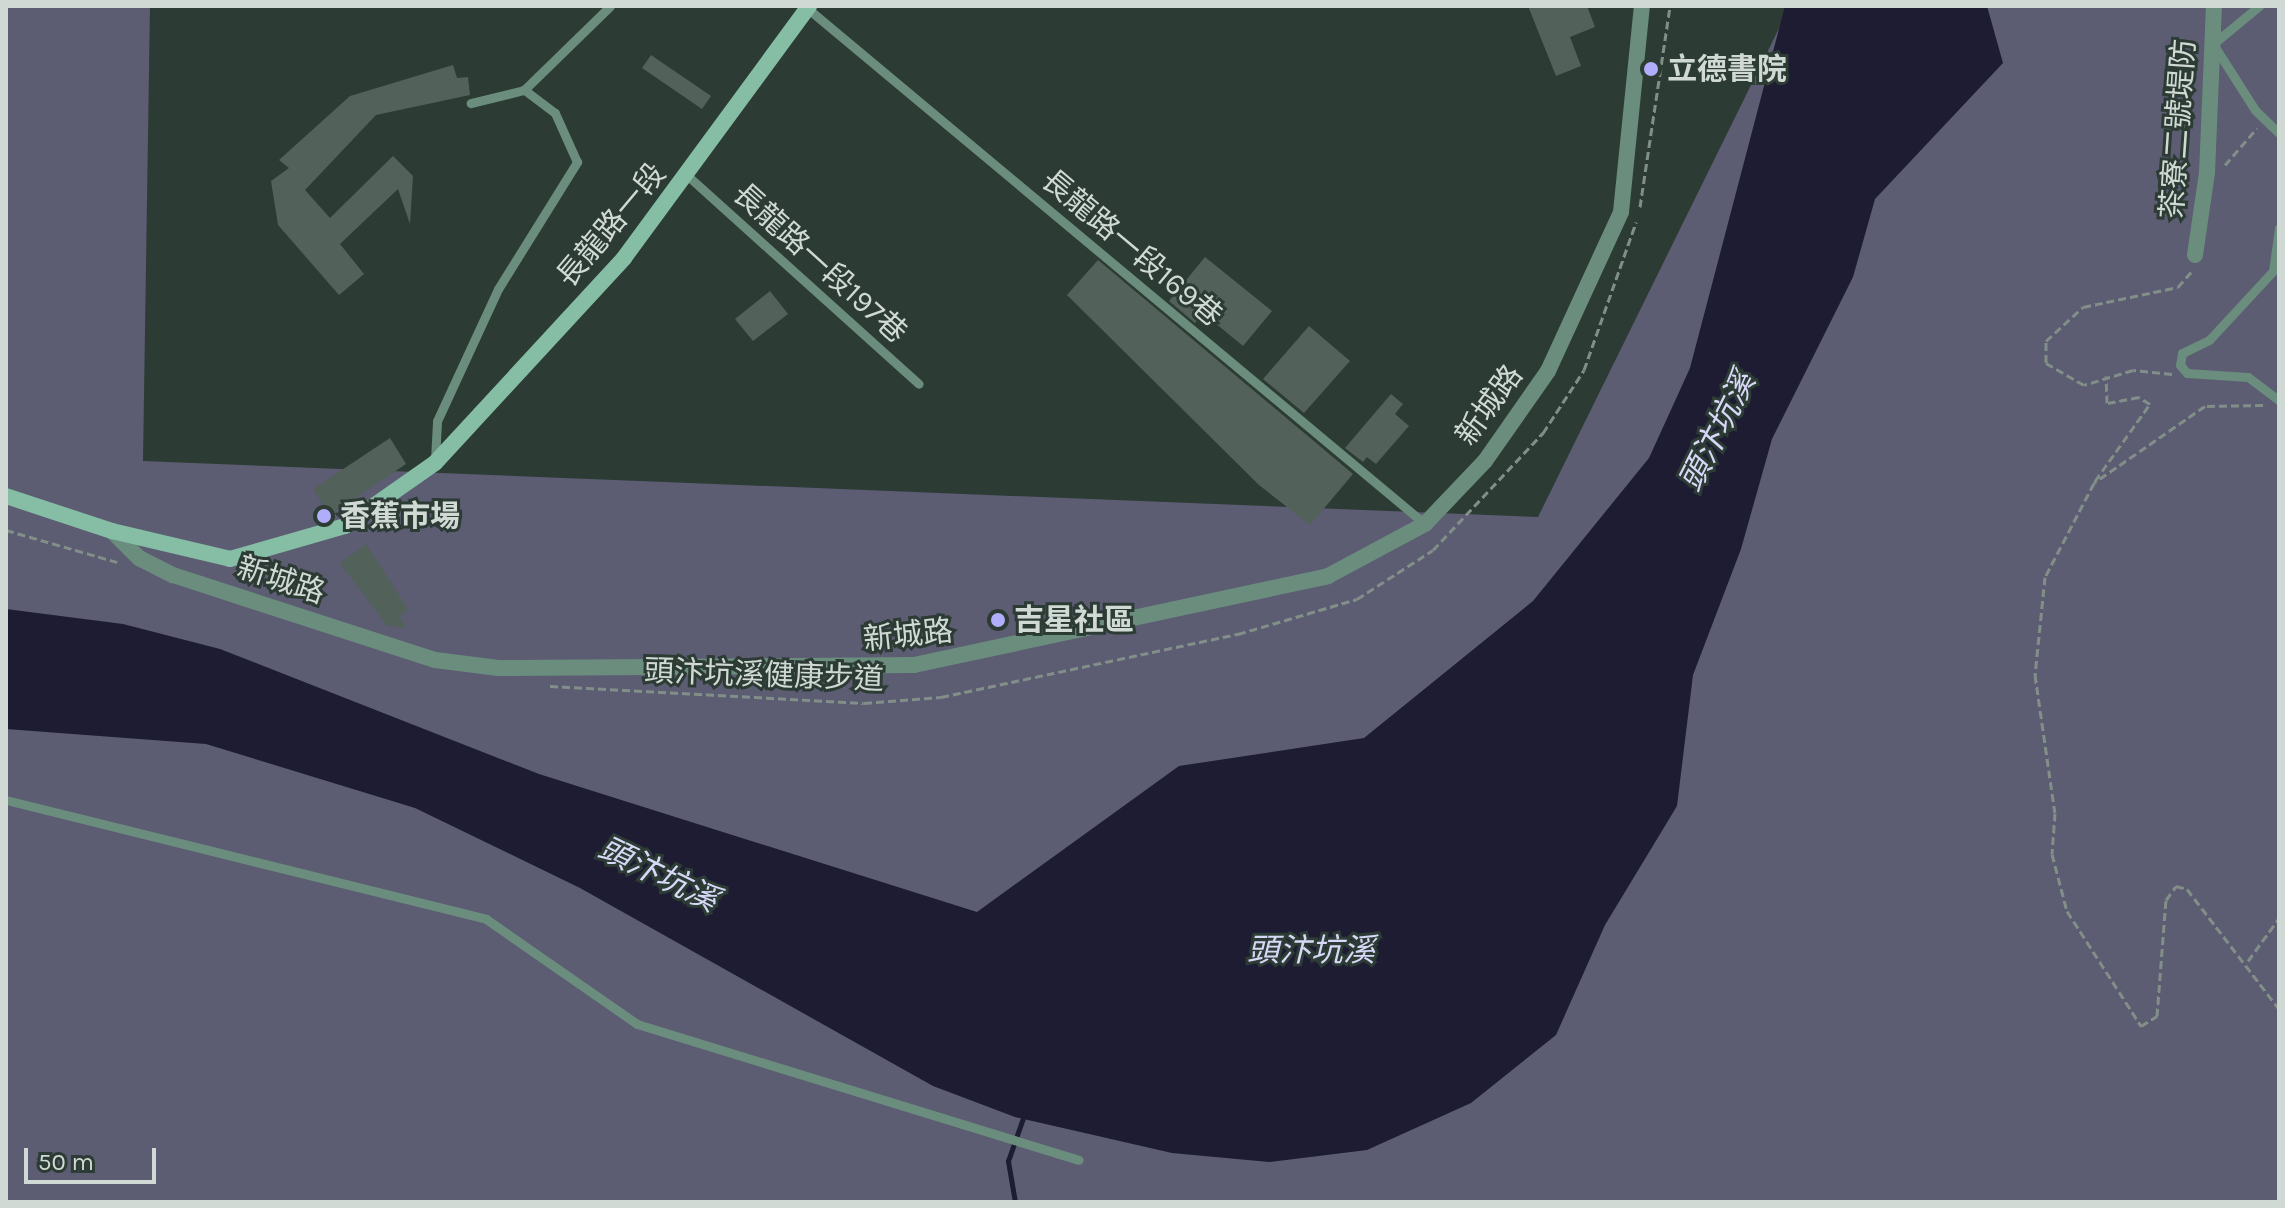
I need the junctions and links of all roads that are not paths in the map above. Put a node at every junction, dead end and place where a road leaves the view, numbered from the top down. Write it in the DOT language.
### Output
graph roads {
  1 [pos="610,6"];
  2 [pos="1642,6"];
  3 [pos="2214,6"];
  4 [pos="2259,6"];
  5 [pos="808,7"];
  6 [pos="2213,44"];
  7 [pos="524,90"];
  8 [pos="471,103"];
  9 [pos="2279,133"];
  10 [pos="689,177"];
  11 [pos="2279,228"];
  12 [pos="2195,255"];
  13 [pos="919,384"];
  14 [pos="2275,402"];
  15 [pos="435,463"];
  16 [pos="6,496"];
  17 [pos="1425,524"];
  18 [pos="112,531"];
  19 [pos="6,800"];
  20 [pos="1079,1160"];
  1 -- 7 [label="lane"];
  2 -- 17 [label="street, 新城路"];
  3 -- 6 [label="street, 茶寮二號堤防"];
  4 -- 6 [label="lane"];
  5 -- 10 [label="main road, 長龍路一段"];
  5 -- 17 [label="lane, 長龍路一段169巷"];
  6 -- 9 [label="lane"];
  6 -- 12 [label="street, 茶寮二號堤防"];
  7 -- 8 [label="lane"];
  7 -- 15 [label="lane, 長龍路一段"];
  10 -- 13 [label="lane, 長龍路一段197巷"];
  10 -- 15 [label="main road, 長龍路一段"];
  11 -- 14 [label="lane"];
  15 -- 18 [label="main road, 長龍路一段"];
  16 -- 18 [label="main road, 長龍路一段"];
  17 -- 18 [label="street, 新城路"];
  19 -- 20 [label="lane"];
}
